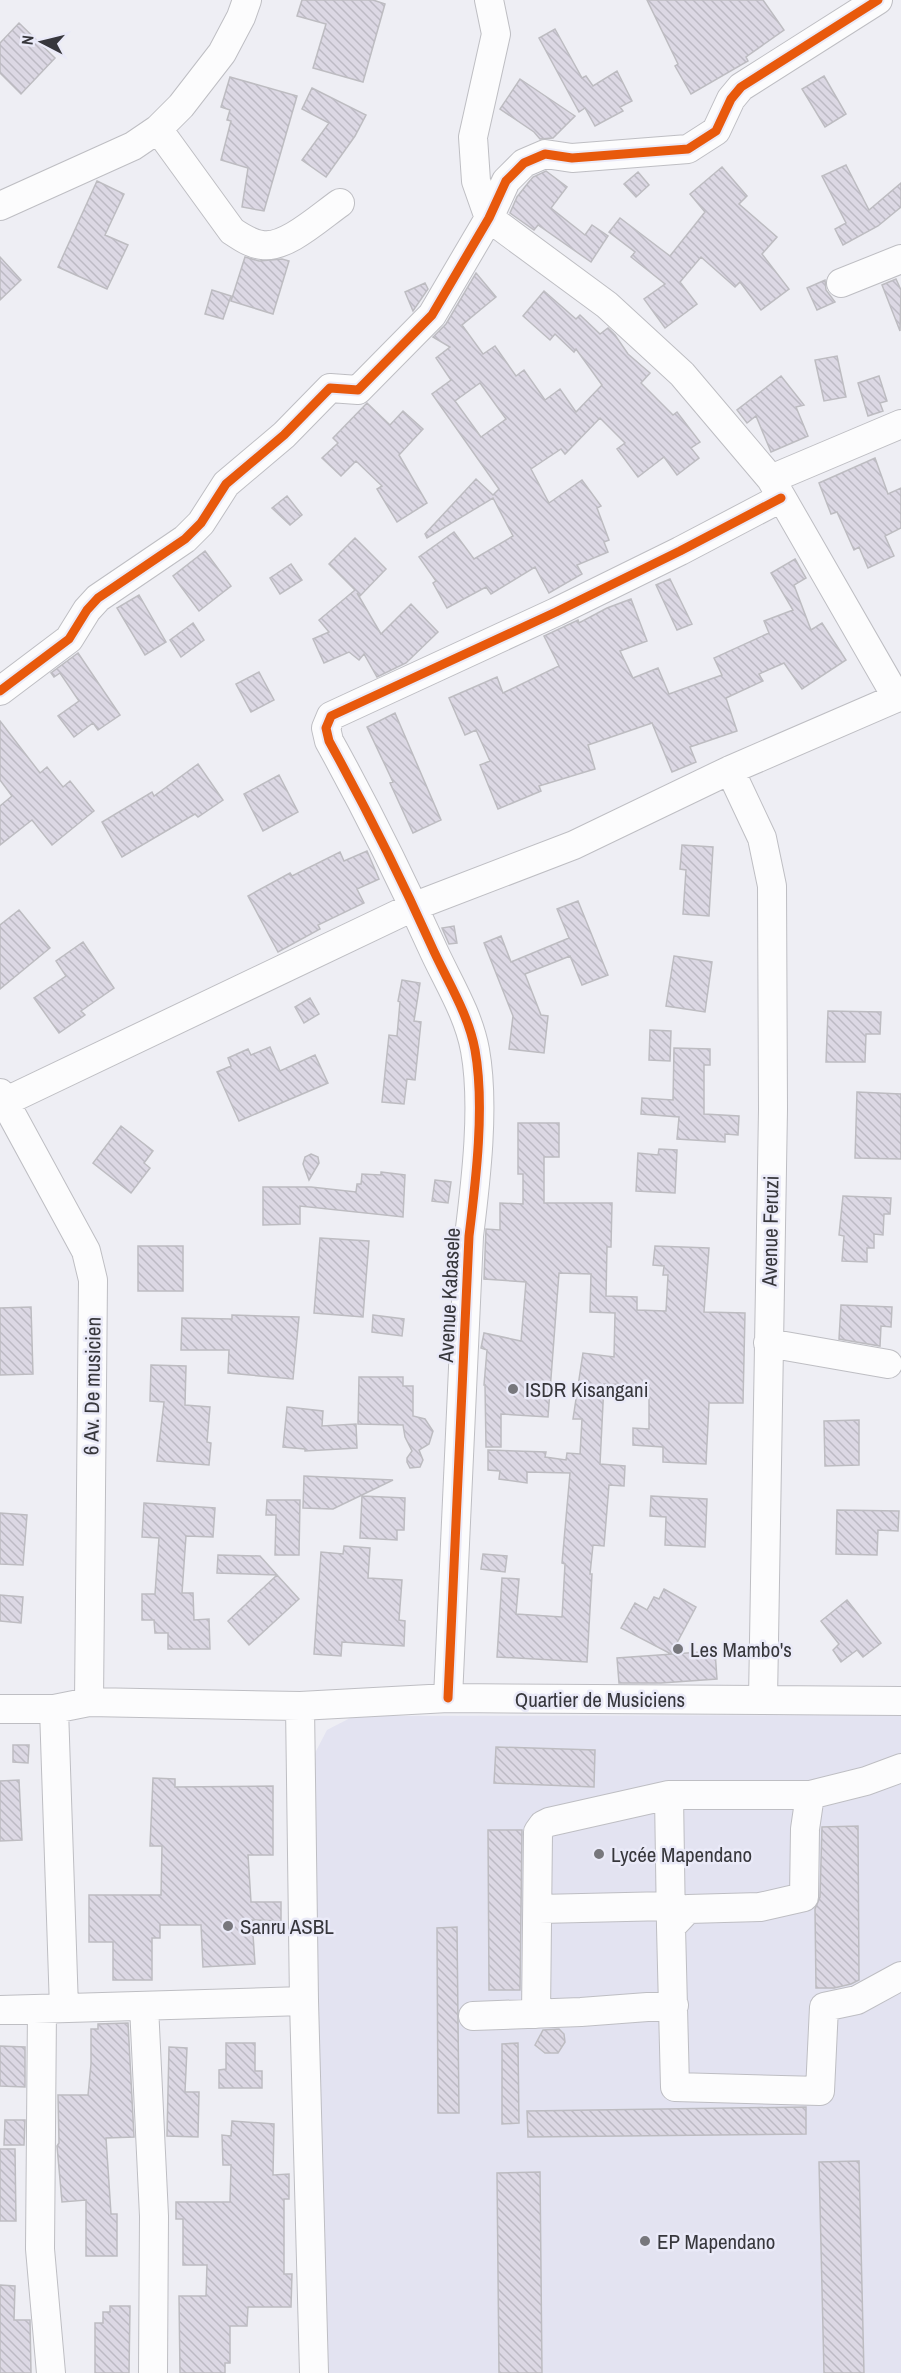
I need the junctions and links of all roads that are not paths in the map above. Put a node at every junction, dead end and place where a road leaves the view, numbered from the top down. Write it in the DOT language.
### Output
graph roads {
  1 [pos="247,0"];
  2 [pos="489,0"];
  3 [pos="878,0"];
  4 [pos="158,129"];
  5 [pos="340,202"];
  6 [pos="0,206"];
  7 [pos="489,218"];
  8 [pos="901,259"];
  9 [pos="841,283"];
  10 [pos="901,424"];
  11 [pos="776,488"];
  12 [pos="0,691"];
  13 [pos="899,697"];
  14 [pos="730,770"];
  15 [pos="415,906"];
  16 [pos="2,1099"];
  17 [pos="768,1343"];
  18 [pos="888,1364"];
  19 [pos="448,1698"];
  20 [pos="763,1700"];
  21 [pos="901,1701"];
  22 [pos="89,1702"];
  23 [pos="300,1706"];
  24 [pos="0,1709"];
  25 [pos="54,1709"];
  26 [pos="901,1768"];
  27 [pos="669,1795"];
  28 [pos="810,1796"];
  29 [pos="539,1909"];
  30 [pos="670,1916"];
  31 [pos="901,1976"];
  32 [pos="304,2001"];
  33 [pos="674,2005"];
  34 [pos="144,2006"];
  35 [pos="53,2008"];
  36 [pos="0,2010"];
  37 [pos="536,2014"];
  38 [pos="473,2016"];
  39 [pos="51,2373"];
  40 [pos="153,2373"];
  41 [pos="314,2373"];
  1 -- 4 [label="street"];
  2 -- 7 [label="street"];
  3 -- 7 [label="street"];
  4 -- 5 [label="street"];
  4 -- 6 [label="street"];
  7 -- 11 [label="street"];
  7 -- 12 [label="street"];
  8 -- 9 [label="street"];
  10 -- 11 [label="street"];
  11 -- 13 [label="street"];
  11 -- 15 [label="street, Avenue Kabasele"];
  13 -- 14 [label="street"];
  14 -- 15 [label="street"];
  14 -- 17 [label="street, Avenue Feruzi"];
  15 -- 16 [label="street"];
  15 -- 19 [label="street, Avenue Kabasele"];
  16 -- 22 [label="street, 6 Av. De musicien"];
  17 -- 18 [label="street"];
  17 -- 20 [label="street, Avenue Feruzi"];
  19 -- 20 [label="street, Quartier de Musiciens"];
  19 -- 23 [label="street, Quartier de Musiciens"];
  20 -- 21 [label="street, Quartier de Musiciens"];
  22 -- 23 [label="street, Quartier de Musiciens"];
  22 -- 25 [label="street, Quartier de Musiciens"];
  23 -- 32 [label="street"];
  24 -- 25 [label="street, Quartier de Musiciens"];
  25 -- 35 [label="street"];
  26 -- 28 [label="street"];
  27 -- 28 [label="street"];
  27 -- 29 [label="street"];
  27 -- 30 [label="street"];
  28 -- 30 [label="street"];
  29 -- 30 [label="street"];
  29 -- 37 [label="street"];
  30 -- 33 [label="street"];
  31 -- 33 [label="street"];
  32 -- 34 [label="street"];
  32 -- 41 [label="street"];
  33 -- 37 [label="street"];
  34 -- 35 [label="street"];
  34 -- 40 [label="street"];
  35 -- 36 [label="street"];
  35 -- 39 [label="street"];
  37 -- 38 [label="street"];
}
